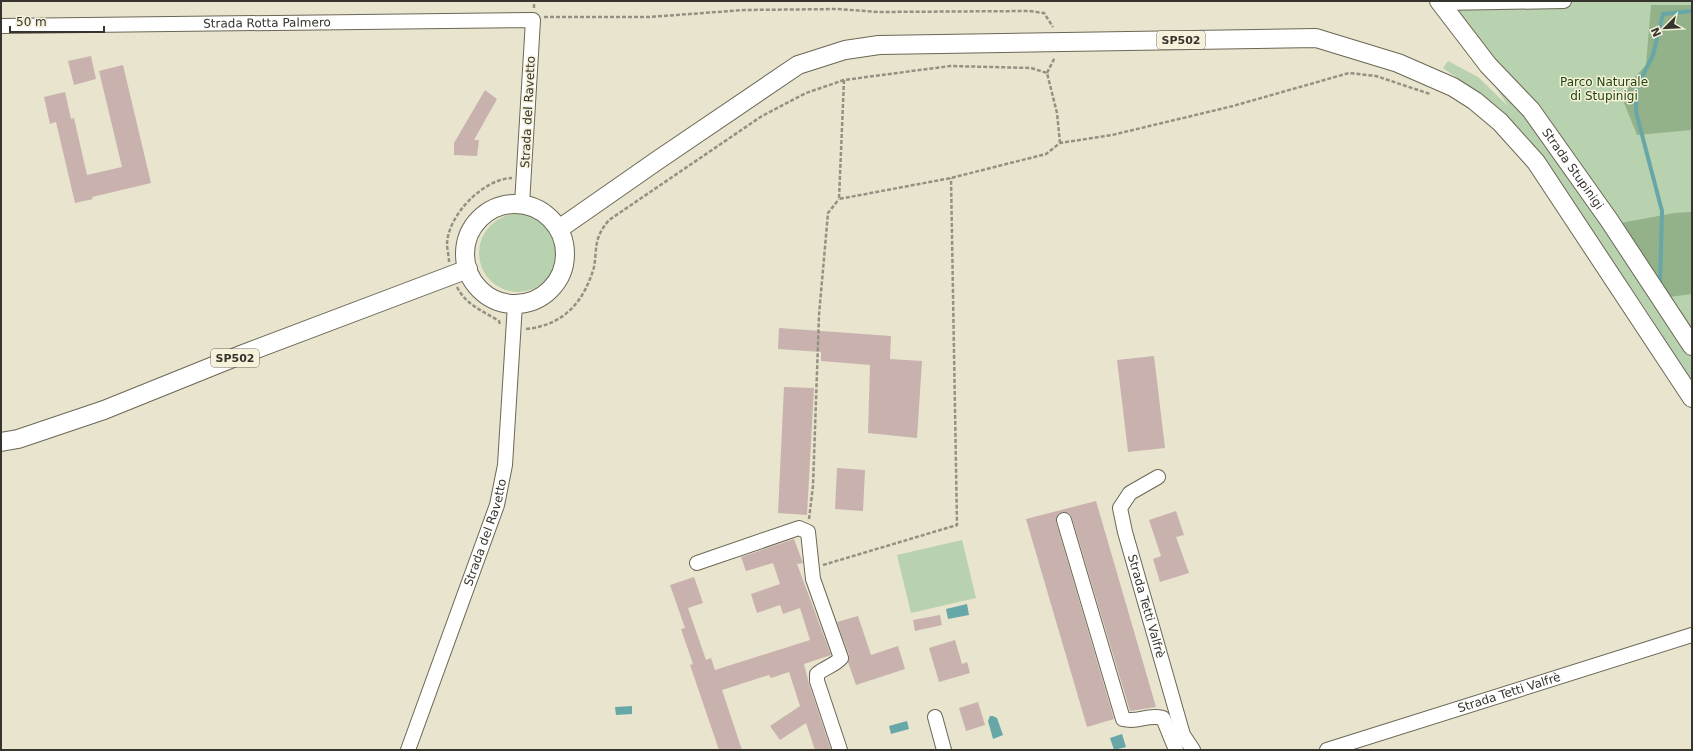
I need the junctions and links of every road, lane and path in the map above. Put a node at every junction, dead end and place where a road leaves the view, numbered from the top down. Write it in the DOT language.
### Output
graph roads {
  1 [pos="1564,1"];
  2 [pos="1439,2"];
  3 [pos="537,19"];
  4 [pos="1,26"];
  5 [pos="1053,27"];
  6 [pos="1055,56"];
  7 [pos="1047,73"];
  8 [pos="844,80"];
  9 [pos="1453,87"];
  10 [pos="1060,143"];
  11 [pos="524,178"];
  12 [pos="951,178"];
  13 [pos="839,199"];
  14 [pos="522,204"];
  15 [pos="559,229"];
  16 [pos="460,273"];
  17 [pos="515,304"];
  18 [pos="508,331"];
  19 [pos="1692,346"];
  20 [pos="1692,398"];
  21 [pos="1,442"];
  22 [pos="1158,477"];
  23 [pos="1064,520"];
  24 [pos="808,532"];
  25 [pos="697,563"];
  26 [pos="812,568"];
  27 [pos="1692,635"];
  28 [pos="935,717"];
  29 [pos="408,750"];
  30 [pos="840,750"];
  31 [pos="944,750"];
  32 [pos="1176,750"];
  33 [pos="1193,750"];
  34 [pos="1327,750"];
  1 -- 2 [label="street, Strada Stupinigi"];
  2 -- 19 [label="main road, Strada Stupinigi"];
  3 -- 4 [label="street, Strada Rotta Palmero"];
  3 -- 5 [label="path"];
  3 -- 11 [label="street, Strada del Ravetto"];
  6 -- 7 [label="path"];
  7 -- 8 [label="path"];
  7 -- 10 [label="path"];
  8 -- 13 [label="path"];
  8 -- 18 [label="path"];
  9 -- 10 [label="path"];
  9 -- 15 [label="main road, SP502"];
  9 -- 20 [label="main road, SP502"];
  10 -- 12 [label="path"];
  11 -- 14 [label="street, Strada del Ravetto"];
  11 -- 16 [label="path"];
  12 -- 13 [label="path"];
  12 -- 26 [label="path"];
  13 -- 24 [label="path"];
  14 -- 15 [label="main road"];
  14 -- 16 [label="main road"];
  15 -- 17 [label="main road"];
  16 -- 17 [label="main road"];
  16 -- 18 [label="path"];
  16 -- 21 [label="main road, SP502"];
  17 -- 18 [label="street, Strada del Ravetto"];
  18 -- 29 [label="street, Strada del Ravetto"];
  22 -- 33 [label="street, Strada Tetti Valfrè"];
  23 -- 32 [label="street"];
  24 -- 25 [label="street"];
  24 -- 26 [label="street"];
  26 -- 30 [label="street"];
  27 -- 34 [label="street, Strada Tetti Valfrè"];
  28 -- 31 [label="street"];
}
